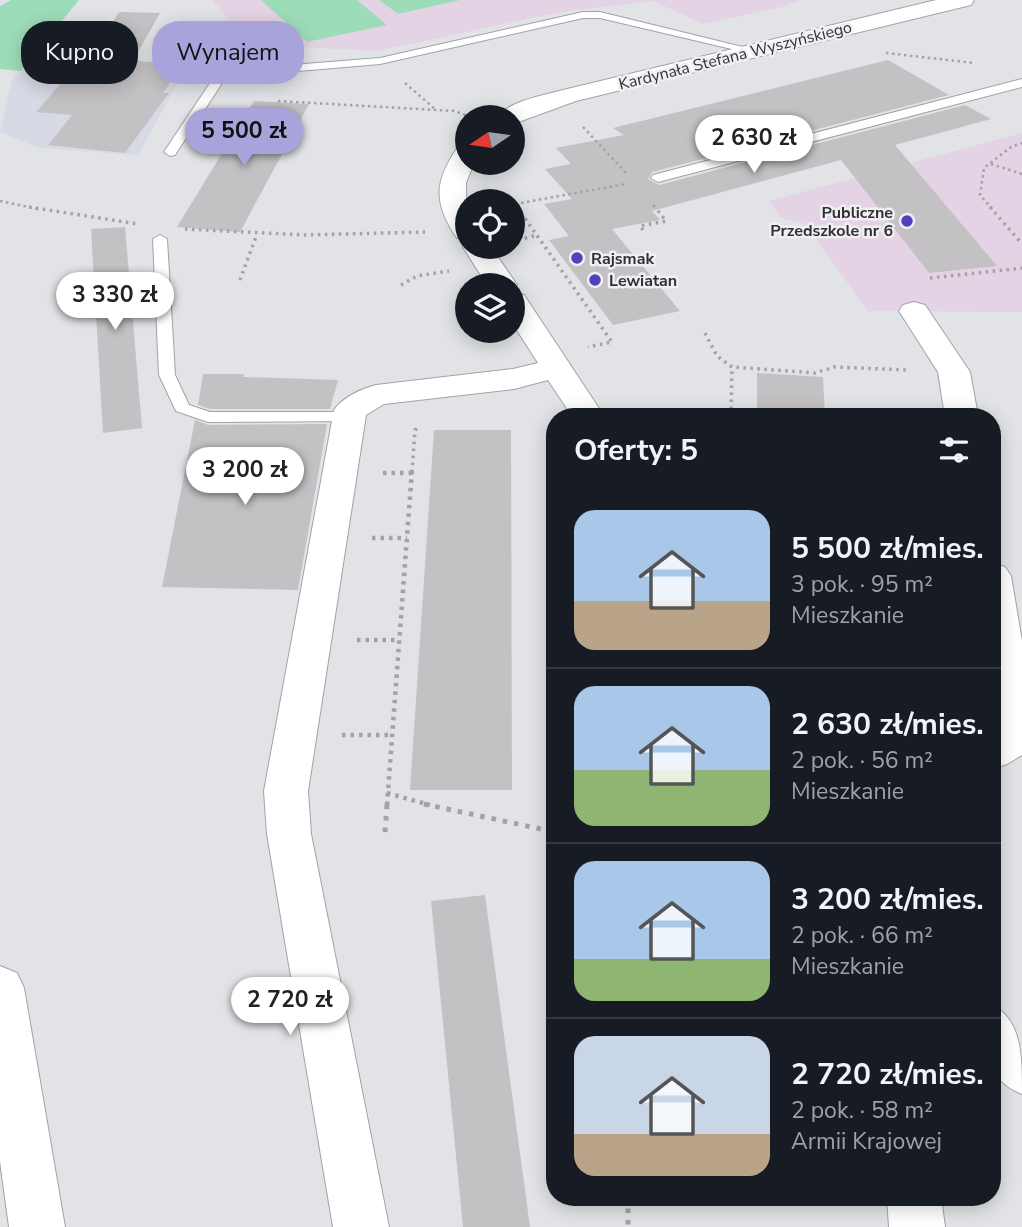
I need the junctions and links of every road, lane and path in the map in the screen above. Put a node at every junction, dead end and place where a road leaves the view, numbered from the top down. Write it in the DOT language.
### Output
graph roads {
  1 [pos="963,0"];
  2 [pos="753,51"];
  3 [pos="1022,83"];
  4 [pos="274,101"];
  5 [pos="429,102"];
  6 [pos="436,110"];
  7 [pos="525,110"];
  8 [pos="455,111"];
  9 [pos="582,126"];
  10 [pos="1022,143"];
  11 [pos="170,152"];
  12 [pos="990,163"];
  13 [pos="623,169"];
  14 [pos="1022,174"];
  15 [pos="455,175"];
  16 [pos="658,178"];
  17 [pos="634,183"];
  18 [pos="0,201"];
  19 [pos="649,201"];
  20 [pos="455,211"];
  21 [pos="142,225"];
  22 [pos="182,228"];
  23 [pos="643,230"];
  24 [pos="430,232"];
  25 [pos="257,234"];
  26 [pos="537,235"];
  27 [pos="525,238"];
  28 [pos="160,239"];
  29 [pos="1021,240"];
  30 [pos="1022,268"];
  31 [pos="454,271"];
  32 [pos="920,279"];
  33 [pos="240,280"];
  34 [pos="401,285"];
  35 [pos="914,311"];
  36 [pos="525,320"];
  37 [pos="705,333"];
  38 [pos="587,347"];
  39 [pos="732,367"];
  40 [pos="556,368"];
  41 [pos="887,369"];
  42 [pos="583,408"];
  43 [pos="731,408"];
  44 [pos="961,408"];
  45 [pos="349,417"];
  46 [pos="426,422"];
  47 [pos="1001,633"];
  48 [pos="1001,747"];
  49 [pos="387,793"];
  50 [pos="546,830"];
  51 [pos="385,832"];
  52 [pos="0,988"];
  53 [pos="1001,1040"];
  54 [pos="1022,1070"];
  55 [pos="628,1206"];
  56 [pos="915,1206"];
  57 [pos="37,1227"];
  58 [pos="362,1227"];
  59 [pos="628,1227"];
  60 [pos="917,1227"];
  1 -- 2 [label="street, Kardynała Stefana Wyszyńskiego"];
  2 -- 7 [label="street, Kardynała Stefana Wyszyńskiego"];
  2 -- 11 [label="lane"];
  3 -- 16 [label="lane"];
  4 -- 6 [label="path"];
  5 -- 6 [label="path"];
  6 -- 8 [label="path"];
  9 -- 13 [label="path"];
  10 -- 12 [label="path"];
  12 -- 14 [label="path"];
  12 -- 29 [label="path"];
  15 -- 20 [label="street"];
  17 -- 26 [label="path"];
  18 -- 21 [label="path"];
  19 -- 23 [label="path"];
  22 -- 25 [label="path"];
  24 -- 25 [label="path"];
  25 -- 33 [label="path"];
  26 -- 27 [label="path"];
  26 -- 38 [label="path"];
  28 -- 45 [label="lane"];
  30 -- 32 [label="path"];
  31 -- 34 [label="path"];
  35 -- 44 [label="street"];
  36 -- 40 [label="street"];
  37 -- 39 [label="path"];
  39 -- 41 [label="path"];
  39 -- 43 [label="path"];
  40 -- 42 [label="street"];
  40 -- 45 [label="street"];
  45 -- 58 [label="street"];
  46 -- 49 [label="path"];
  47 -- 48 [label="street"];
  49 -- 50 [label="path"];
  49 -- 51 [label="path"];
  52 -- 57 [label="street"];
  53 -- 54 [label="street"];
  55 -- 59 [label="path"];
  56 -- 60 [label="street"];
}
